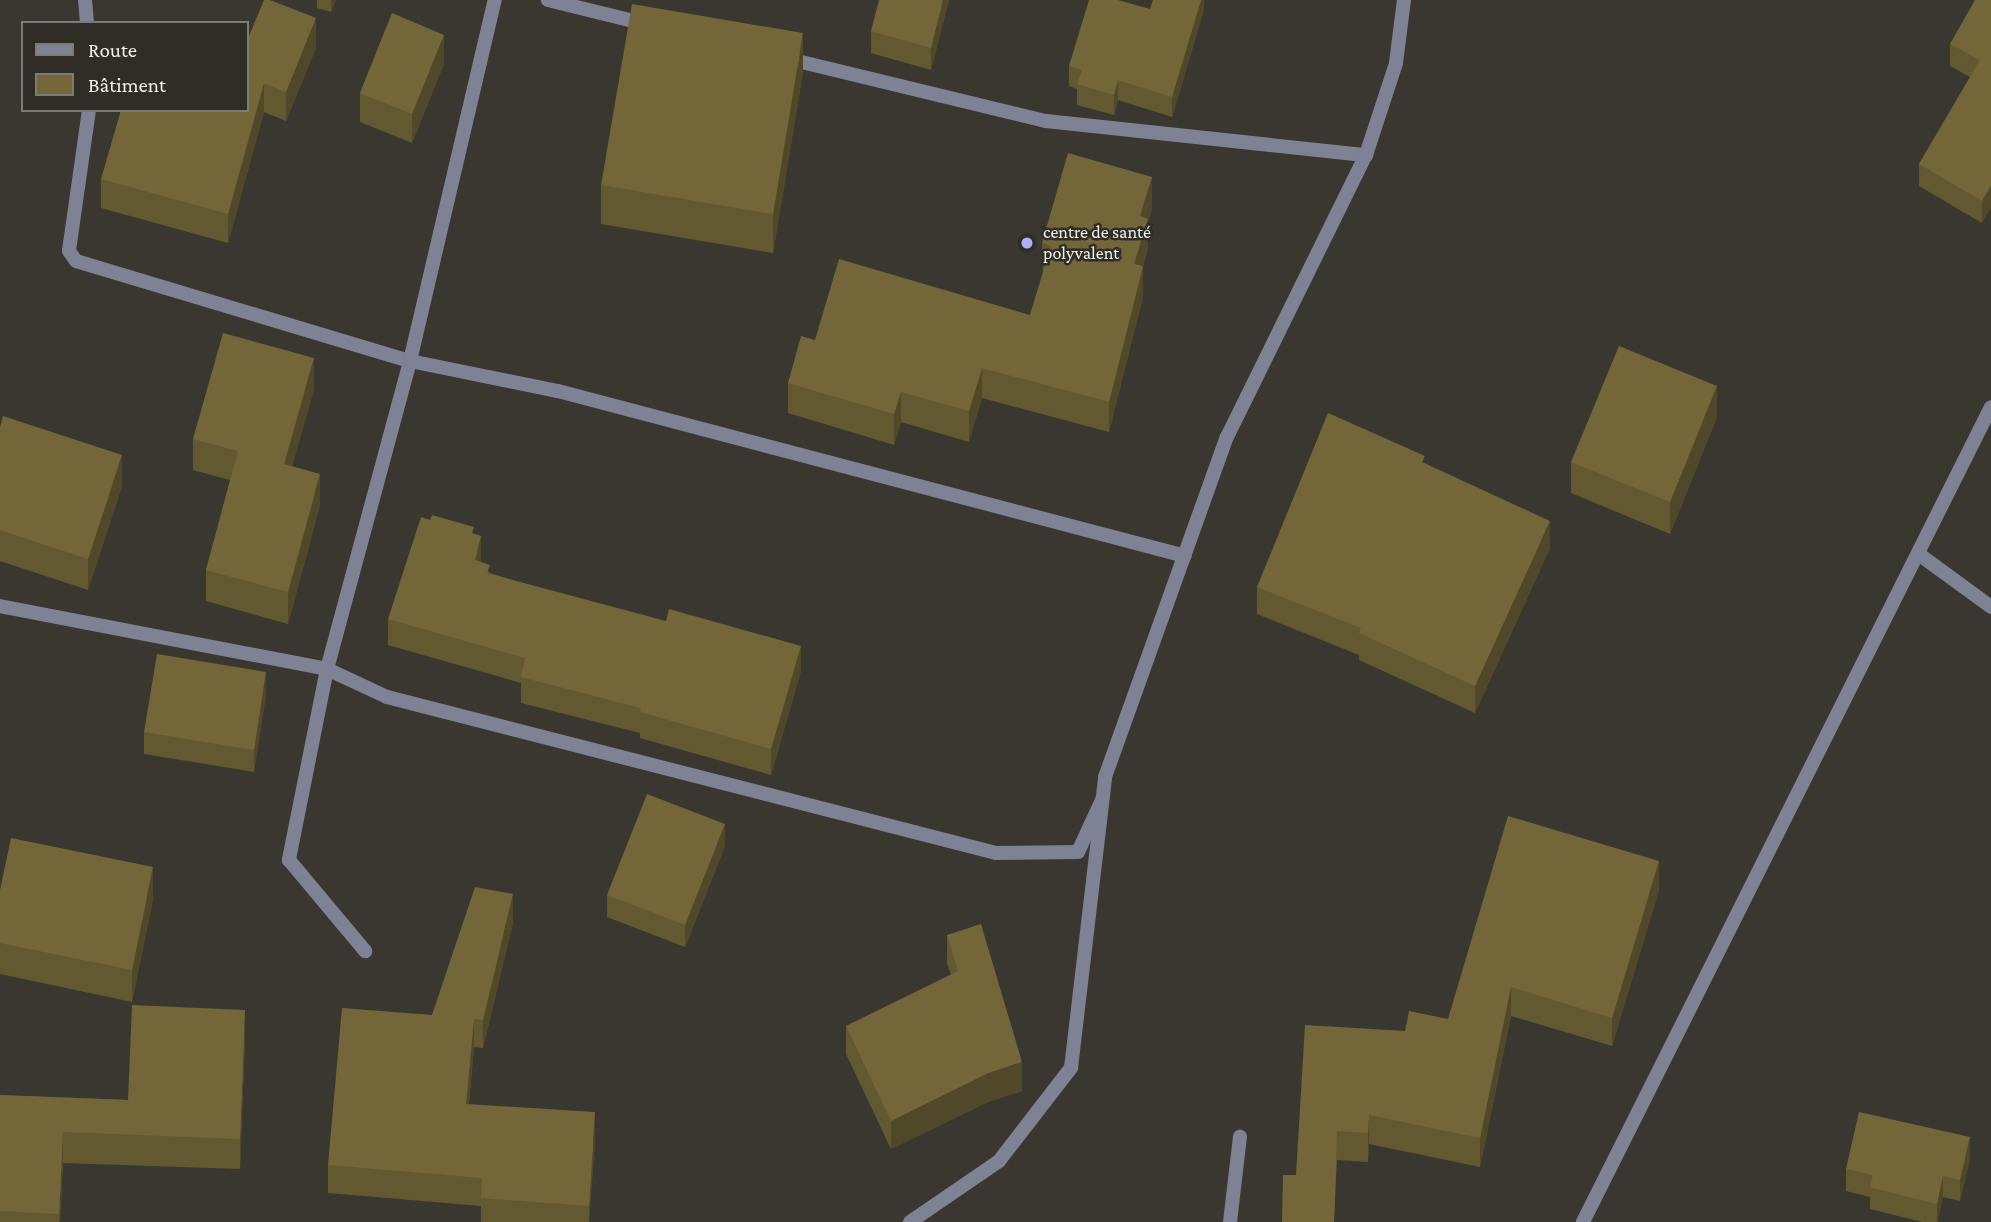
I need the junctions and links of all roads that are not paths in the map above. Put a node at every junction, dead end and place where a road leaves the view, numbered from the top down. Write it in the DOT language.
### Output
graph roads {
  1 [pos="85,0"];
  2 [pos="495,0"];
  3 [pos="548,0"];
  4 [pos="1404,0"];
  5 [pos="87,21"];
  6 [pos="667,29"];
  7 [pos="772,55"];
  8 [pos="89,112"];
  9 [pos="1366,155"];
  10 [pos="411,361"];
  11 [pos="1991,407"];
  12 [pos="1920,555"];
  13 [pos="1185,556"];
  14 [pos="0,606"];
  15 [pos="1991,607"];
  16 [pos="327,669"];
  17 [pos="1102,800"];
  18 [pos="365,951"];
  19 [pos="1240,1138"];
  20 [pos="910,1222"];
  21 [pos="1230,1222"];
  22 [pos="1583,1222"];
  1 -- 5 [label="street"];
  2 -- 10 [label="street"];
  3 -- 6 [label="street"];
  4 -- 9 [label="street"];
  7 -- 9 [label="street"];
  8 -- 10 [label="street"];
  9 -- 13 [label="street"];
  10 -- 13 [label="street"];
  10 -- 16 [label="street"];
  11 -- 12 [label="street"];
  12 -- 15 [label="street"];
  12 -- 22 [label="street"];
  13 -- 17 [label="street"];
  14 -- 16 [label="street"];
  16 -- 17 [label="street"];
  16 -- 18 [label="street"];
  17 -- 20 [label="street"];
  19 -- 21 [label="street"];
}
